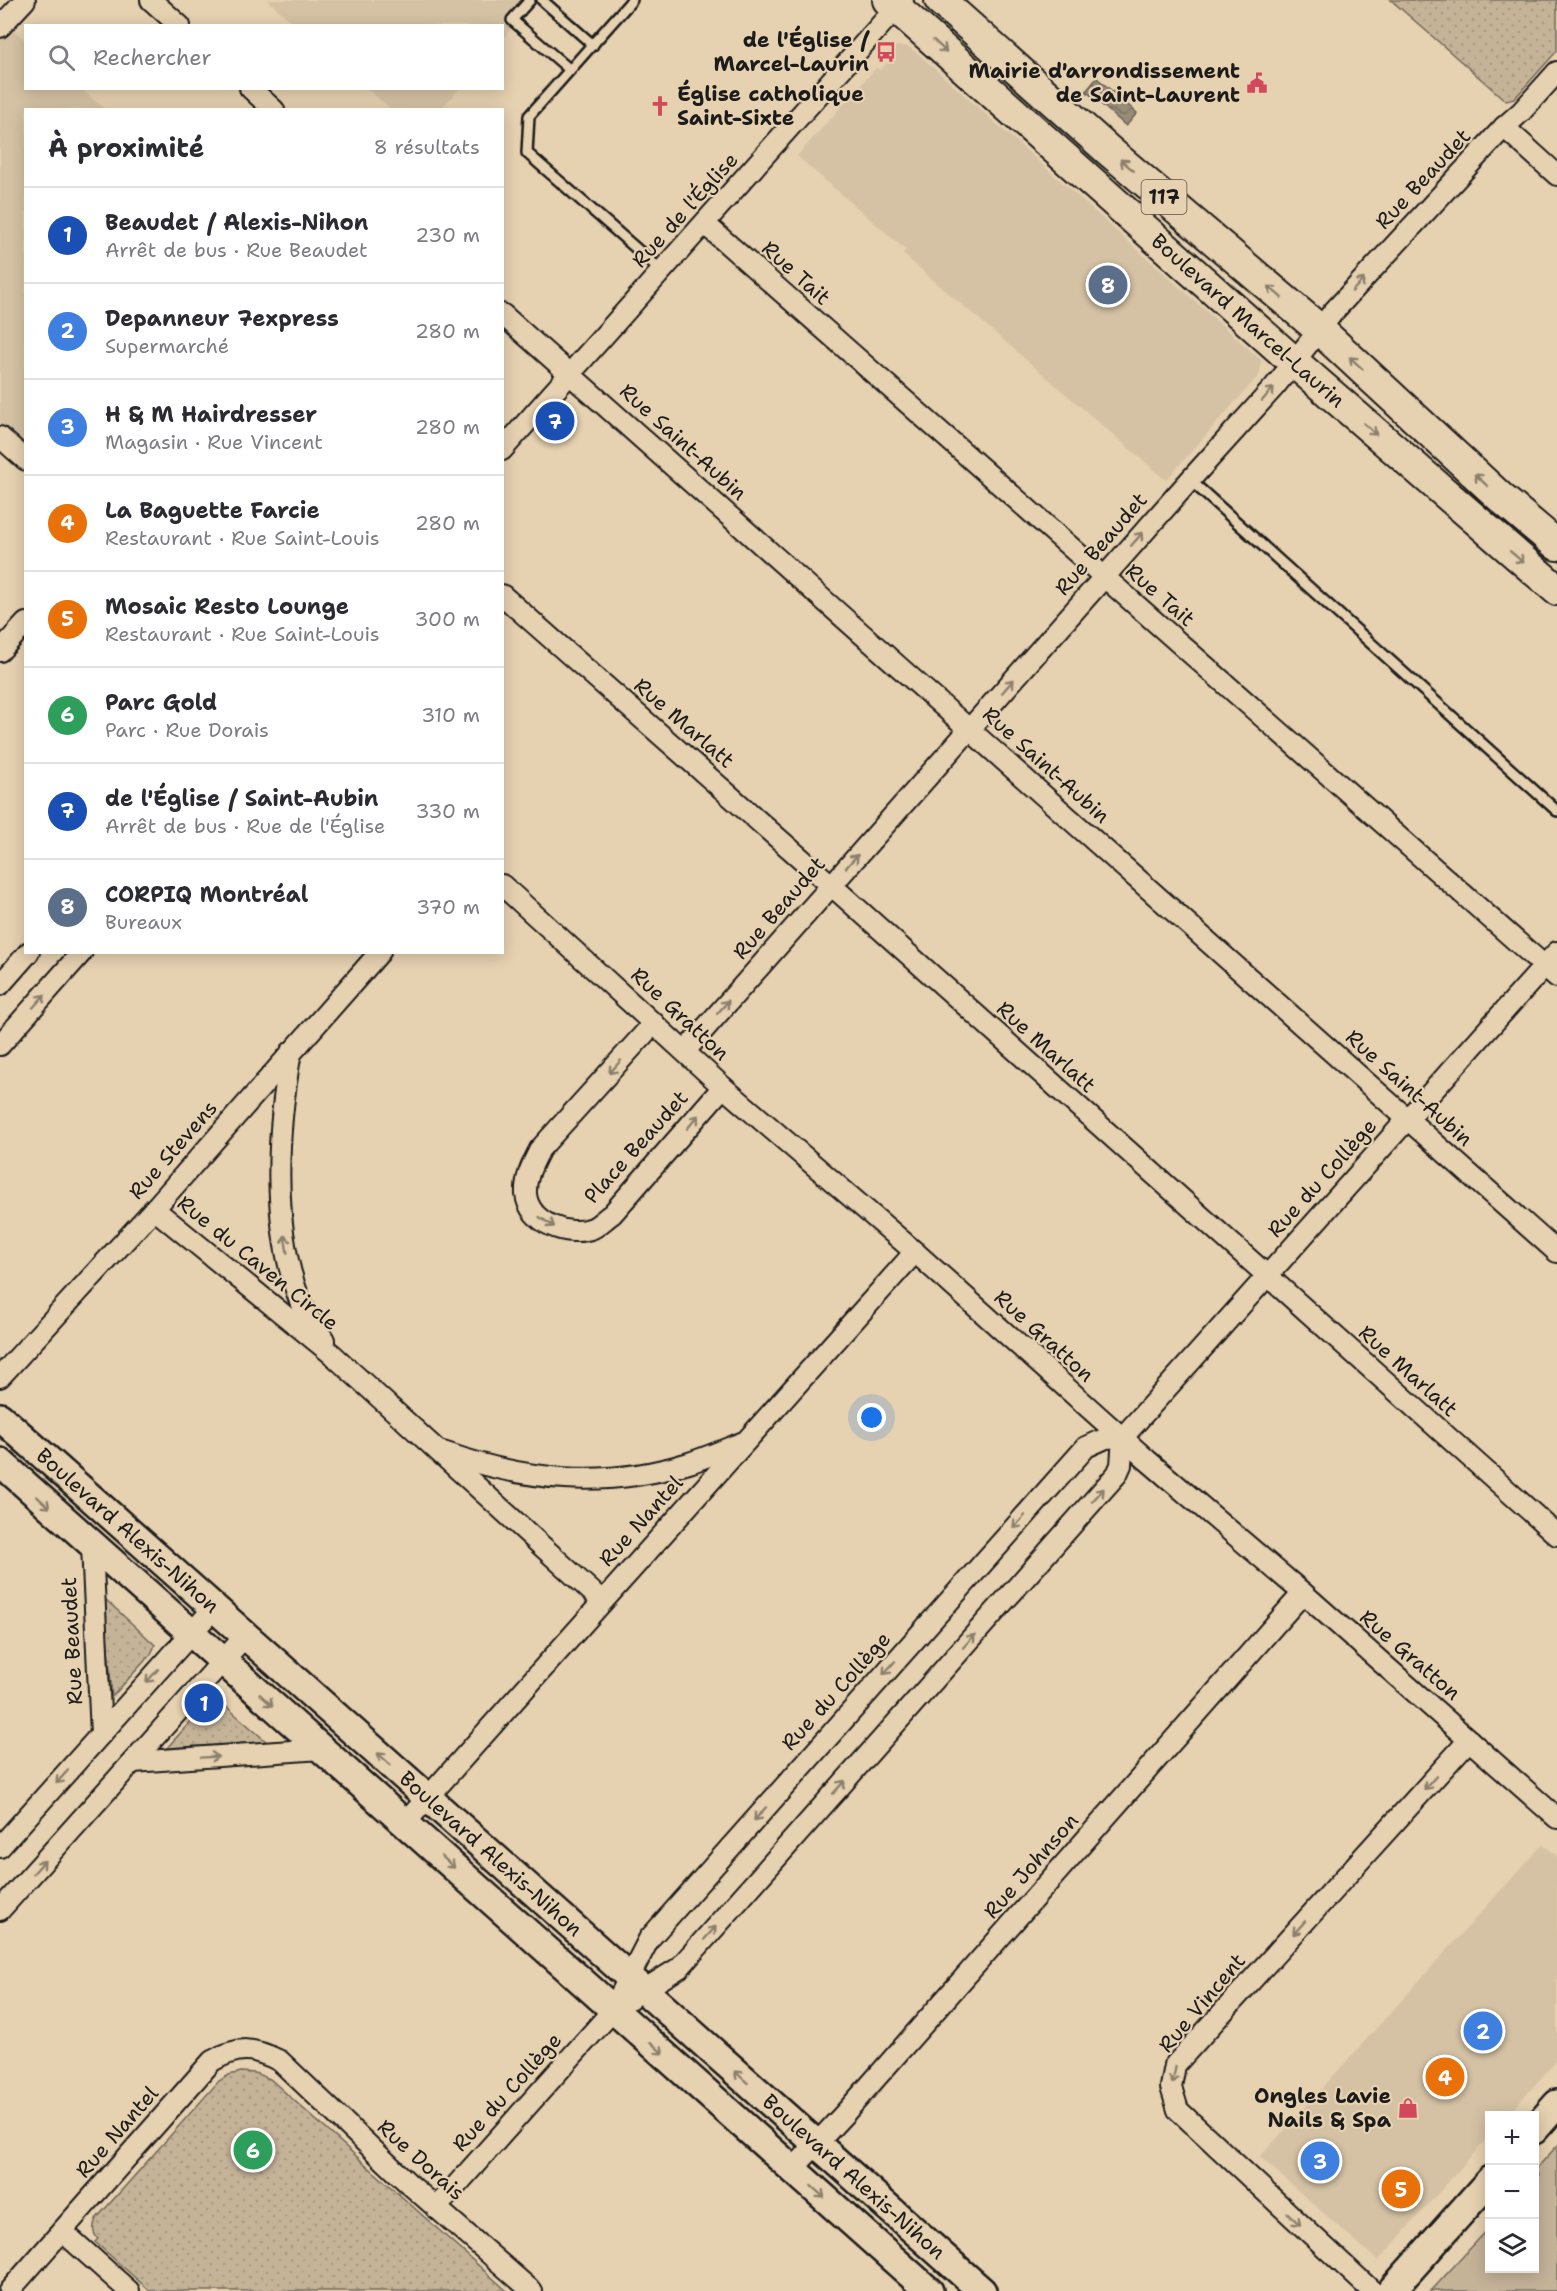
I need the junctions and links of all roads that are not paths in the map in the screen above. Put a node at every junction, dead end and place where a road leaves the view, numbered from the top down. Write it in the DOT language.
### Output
graph roads {
  1 [pos="25,0"];
  2 [pos="151,0"];
  3 [pos="530,0"];
  4 [pos="542,0"];
  5 [pos="632,0"];
  6 [pos="940,0"];
  7 [pos="896,2"];
  8 [pos="178,24"];
  9 [pos="0,27"];
  10 [pos="593,45"];
  11 [pos="569,69"];
  12 [pos="1557,72"];
  13 [pos="252,90"];
  14 [pos="272,108"];
  15 [pos="1504,127"];
  16 [pos="1557,175"];
  17 [pos="705,224"];
  18 [pos="663,271"];
  19 [pos="504,316"];
  20 [pos="1320,330"];
  21 [pos="1294,363"];
  22 [pos="569,374"];
  23 [pos="0,437"];
  24 [pos="504,448"];
  25 [pos="24,458"];
  26 [pos="1190,480"];
  27 [pos="1557,545"];
  28 [pos="1103,578"];
  29 [pos="1557,590"];
  30 [pos="504,597"];
  31 [pos="24,625"];
  32 [pos="0,651"];
  33 [pos="970,730"];
  34 [pos="1557,811"];
  35 [pos="831,885"];
  36 [pos="504,887"];
  37 [pos="27,954"];
  38 [pos="80,954"];
  39 [pos="378,954"];
  40 [pos="1553,965"];
  41 [pos="0,985"];
  42 [pos="654,1023"];
  43 [pos="0,1045"];
  44 [pos="685,1051"];
  45 [pos="291,1052"];
  46 [pos="723,1087"];
  47 [pos="1407,1119"];
  48 [pos="153,1209"];
  49 [pos="915,1252"];
  50 [pos="1557,1252"];
  51 [pos="1266,1276"];
  52 [pos="333,1355"];
  53 [pos="0,1377"];
  54 [pos="0,1418"];
  55 [pos="1123,1437"];
  56 [pos="743,1442"];
  57 [pos="435,1449"];
  58 [pos="0,1462"];
  59 [pos="1557,1535"];
  60 [pos="92,1545"];
  61 [pos="1303,1593"];
  62 [pos="602,1601"];
  63 [pos="214,1608"];
  64 [pos="191,1633"];
  65 [pos="246,1635"];
  66 [pos="222,1662"];
  67 [pos="100,1734"];
  68 [pos="1469,1740"];
  69 [pos="321,1749"];
  70 [pos="132,1762"];
  71 [pos="428,1798"];
  72 [pos="1557,1818"];
  73 [pos="405,1823"];
  74 [pos="0,1847"];
  75 [pos="0,1911"];
  76 [pos="636,1984"];
  77 [pos="613,2009"];
  78 [pos="280,2061"];
  79 [pos="1557,2104"];
  80 [pos="1539,2124"];
  81 [pos="816,2143"];
  82 [pos="793,2169"];
  83 [pos="1485,2186"];
  84 [pos="436,2208"];
  85 [pos="62,2231"];
  86 [pos="9,2291"];
  87 [pos="129,2291"];
  88 [pos="532,2291"];
  89 [pos="929,2291"];
  90 [pos="982,2291"];
  91 [pos="1372,2291"];
  92 [pos="1391,2291"];
  1 -- 9 [label="street"];
  2 -- 8 [label="street"];
  3 -- 11 [label="lane"];
  4 -- 10 [label="lane"];
  5 -- 10 [label="lane"];
  20 -- 6 [label="main road, Boulevard Marcel-Laurin / 117, one-way"];
  7 -- 17 [label="street, Rue de l'Église"];
  7 -- 21 [label="main road, Boulevard Marcel-Laurin / 117, one-way"];
  10 -- 11 [label="lane"];
  11 -- 18 [label="lane"];
  12 -- 15 [label="street, Rue Beaudet"];
  13 -- 14 [label="street"];
  15 -- 16 [label="street"];
  20 -- 15 [label="street, Rue Beaudet, one-way"];
  17 -- 18 [label="street, Rue de l'Église"];
  17 -- 28 [label="street, Rue Tait"];
  18 -- 22 [label="street, Rue de l'Église"];
  19 -- 22 [label="street, Rue Saint-Aubin"];
  20 -- 21 [label="street, Rue Beaudet"];
  27 -- 20 [label="main road, Boulevard Marcel-Laurin / 117, one-way"];
  26 -- 21 [label="street, Rue Beaudet, one-way"];
  21 -- 29 [label="main road, Boulevard Marcel-Laurin / 117, one-way"];
  22 -- 24 [label="street, Rue de l'Église"];
  22 -- 33 [label="street, Rue Saint-Aubin"];
  23 -- 25 [label="street"];
  28 -- 26 [label="street, Rue Beaudet, one-way"];
  26 -- 34 [label="lane"];
  33 -- 28 [label="street, Rue Beaudet, one-way"];
  28 -- 40 [label="street, Rue Tait"];
  30 -- 35 [label="street, Rue Marlatt"];
  31 -- 32 [label="street"];
  35 -- 33 [label="street, Rue Beaudet, one-way"];
  33 -- 47 [label="street, Rue Saint-Aubin"];
  44 -- 35 [label="street, Rue Beaudet, one-way"];
  35 -- 51 [label="street, Rue Marlatt"];
  36 -- 42 [label="street, Rue Gratton"];
  37 -- 41 [label="street"];
  43 -- 38 [label="street, one-way"];
  39 -- 45 [label="street, Rue Stevens"];
  40 -- 47 [label="street, Rue du Collège"];
  42 -- 44 [label="street, Rue Gratton"];
  42 -- 46 [label="street, Place Beaudet, one-way"];
  44 -- 46 [label="street, Rue Gratton"];
  45 -- 48 [label="street, Rue Stevens"];
  52 -- 45 [label="street, Rue du Caven Circle, one-way"];
  46 -- 49 [label="street, Rue Gratton"];
  47 -- 50 [label="street, Rue Saint-Aubin"];
  47 -- 51 [label="street, Rue du Collège"];
  48 -- 52 [label="street, Rue du Caven Circle"];
  48 -- 53 [label="street, Rue Stevens"];
  49 -- 55 [label="street, Rue Gratton"];
  49 -- 56 [label="street, Rue Nantel"];
  51 -- 55 [label="street, Rue du Collège"];
  51 -- 59 [label="street, Rue Marlatt"];
  52 -- 57 [label="street, Rue du Caven Circle"];
  54 -- 63 [label="street, Boulevard Alexis-Nihon"];
  55 -- 61 [label="street, Rue Gratton"];
  55 -- 76 [label="street, Rue du Collège, one-way"];
  76 -- 55 [label="street, one-way"];
  56 -- 57 [label="street, Rue du Caven Circle"];
  56 -- 62 [label="street, Rue Nantel"];
  57 -- 62 [label="street, Rue du Caven Circle"];
  58 -- 60 [label="street, Boulevard Alexis-Nihon, one-way"];
  60 -- 64 [label="street, Boulevard Alexis-Nihon"];
  60 -- 67 [label="street, Rue Beaudet"];
  61 -- 68 [label="street, Rue Gratton"];
  61 -- 81 [label="street, Rue Johnson"];
  62 -- 71 [label="street, Rue Nantel"];
  63 -- 64 [label="street, Rue Beaudet"];
  63 -- 65 [label="street, Boulevard Alexis-Nihon"];
  64 -- 66 [label="street, Boulevard Alexis-Nihon"];
  64 -- 67 [label="street, Rue Beaudet, one-way"];
  65 -- 66 [label="street"];
  71 -- 65 [label="street, Boulevard Alexis-Nihon, one-way"];
  66 -- 69 [label="street, Boulevard Alexis-Nihon, one-way"];
  66 -- 70 [label="street"];
  67 -- 74 [label="street, Rue Beaudet, one-way"];
  68 -- 72 [label="street, Rue Gratton"];
  68 -- 91 [label="street, Rue Vincent, one-way"];
  70 -- 69 [label="street, one-way"];
  69 -- 73 [label="street, Boulevard Alexis-Nihon"];
  75 -- 70 [label="street, one-way"];
  71 -- 73 [label="street, Rue Nantel"];
  71 -- 76 [label="street, Boulevard Alexis-Nihon"];
  73 -- 77 [label="street, Boulevard Alexis-Nihon, one-way"];
  76 -- 77 [label="street, Rue du Collège"];
  81 -- 76 [label="street, Boulevard Alexis-Nihon, one-way"];
  77 -- 82 [label="street, Boulevard Alexis-Nihon, one-way"];
  77 -- 84 [label="street, Rue du Collège"];
  78 -- 84 [label="street, Rue Dorais"];
  78 -- 85 [label="street, Rue Nantel"];
  79 -- 80 [label="street"];
  81 -- 82 [label="street, Rue Johnson"];
  81 -- 90 [label="street, Boulevard Alexis-Nihon"];
  82 -- 89 [label="street, Boulevard Alexis-Nihon, one-way"];
  83 -- 92 [label="street"];
  84 -- 88 [label="street, Rue Dorais"];
  85 -- 86 [label="street, Rue Nantel"];
  85 -- 87 [label="street"];
}
